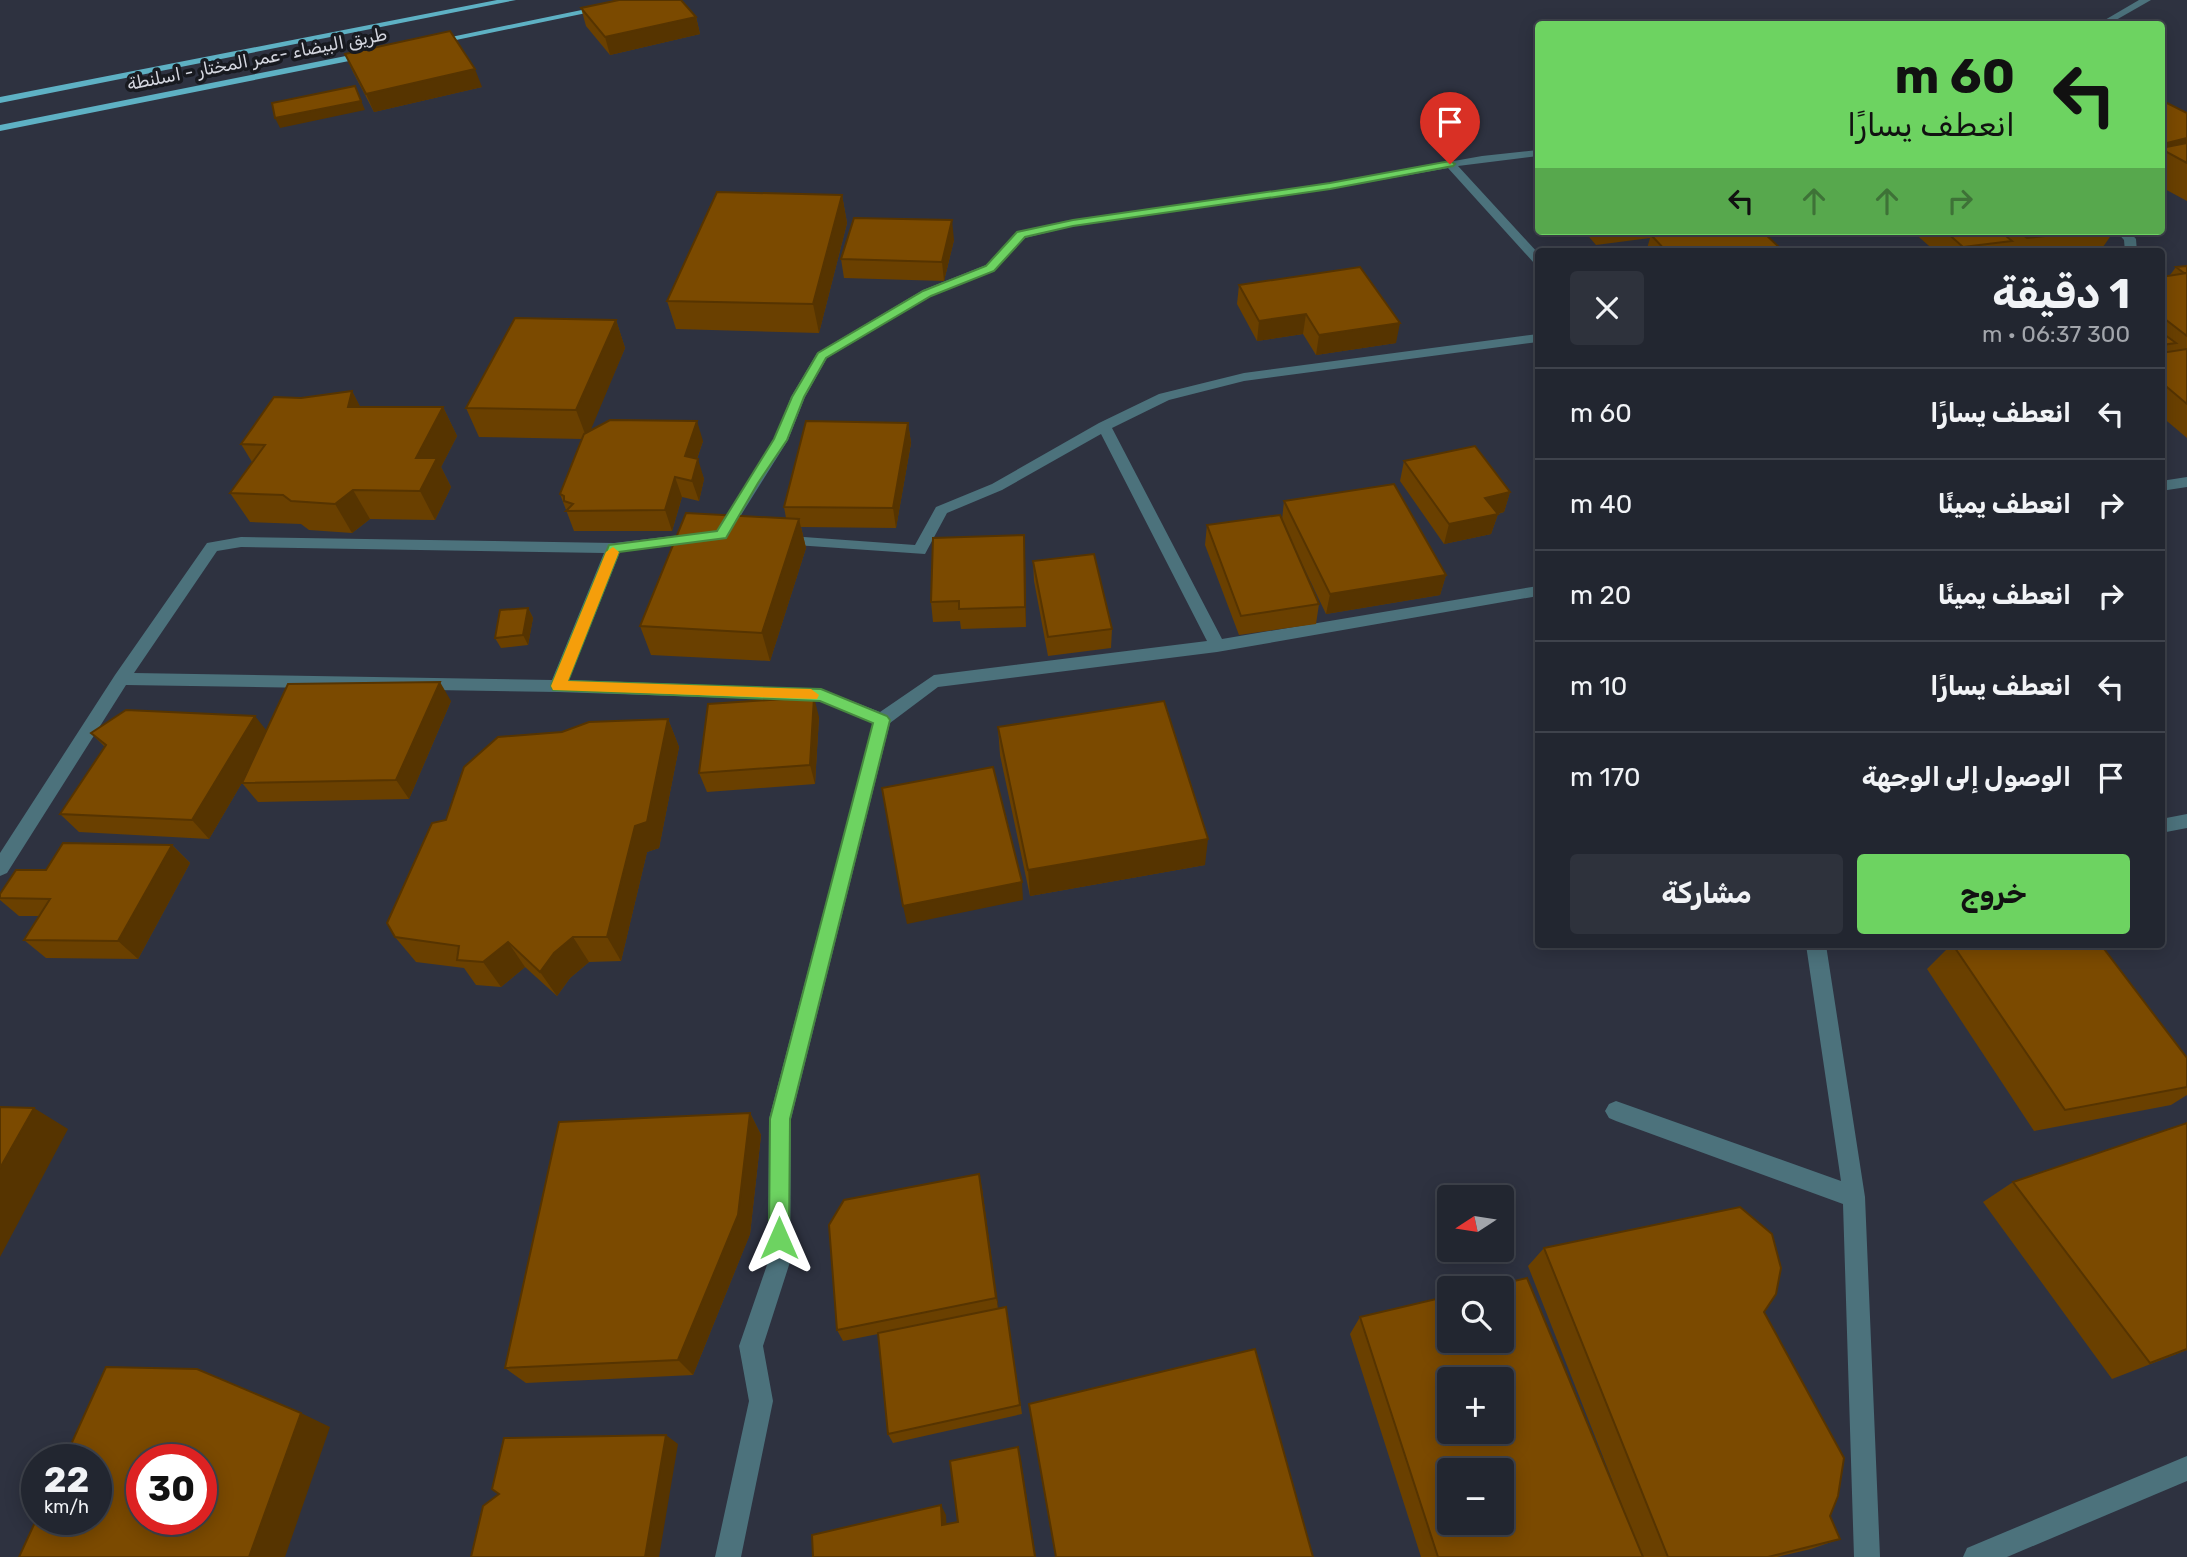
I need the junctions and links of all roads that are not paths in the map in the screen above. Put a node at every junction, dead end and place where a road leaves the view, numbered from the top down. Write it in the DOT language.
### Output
graph roads {
  1 [pos="511,0"];
  2 [pos="644,0"];
  3 [pos="2146,0"];
  4 [pos="2108,21"];
  5 [pos="420,44"];
  6 [pos="381,52"];
  7 [pos="0,100"];
  8 [pos="0,128"];
  9 [pos="1535,153"];
  10 [pos="1450,164"];
  11 [pos="1535,257"];
  12 [pos="1535,338"];
  13 [pos="1104,426"];
  14 [pos="2187,482"];
  15 [pos="2165,485"];
  16 [pos="769,538"];
  17 [pos="614,548"];
  18 [pos="1535,592"];
  19 [pos="1217,646"];
  20 [pos="121,679"];
  21 [pos="558,686"];
  22 [pos="882,720"];
  23 [pos="2187,821"];
  24 [pos="2165,825"];
  25 [pos="0,868"];
  26 [pos="1816,948"];
  27 [pos="1616,1111"];
  28 [pos="1854,1197"];
  29 [pos="2187,1468"];
  30 [pos="728,1557"];
  31 [pos="1867,1557"];
  32 [pos="1976,1557"];
  1 -- 7 [label="main road, طريق البيضاء -عمر المختار - اسلنطة"];
  2 -- 5 [label="main road, طريق البيضاء -عمر المختار - اسلنطة"];
  3 -- 4 [label="street"];
  6 -- 8 [label="main road, طريق البيضاء -عمر المختار - اسلنطة"];
  9 -- 10 [label="street"];
  10 -- 11 [label="street"];
  10 -- 17 [label="street"];
  12 -- 13 [label="street"];
  13 -- 16 [label="street"];
  13 -- 19 [label="street"];
  14 -- 15 [label="street"];
  17 -- 20 [label="street"];
  17 -- 21 [label="street"];
  18 -- 19 [label="street"];
  19 -- 22 [label="street"];
  20 -- 21 [label="street"];
  20 -- 25 [label="street"];
  21 -- 22 [label="street"];
  22 -- 30 [label="street"];
  23 -- 24 [label="street"];
  26 -- 28 [label="street"];
  27 -- 28 [label="street"];
  28 -- 31 [label="street"];
  29 -- 32 [label="street"];
}
